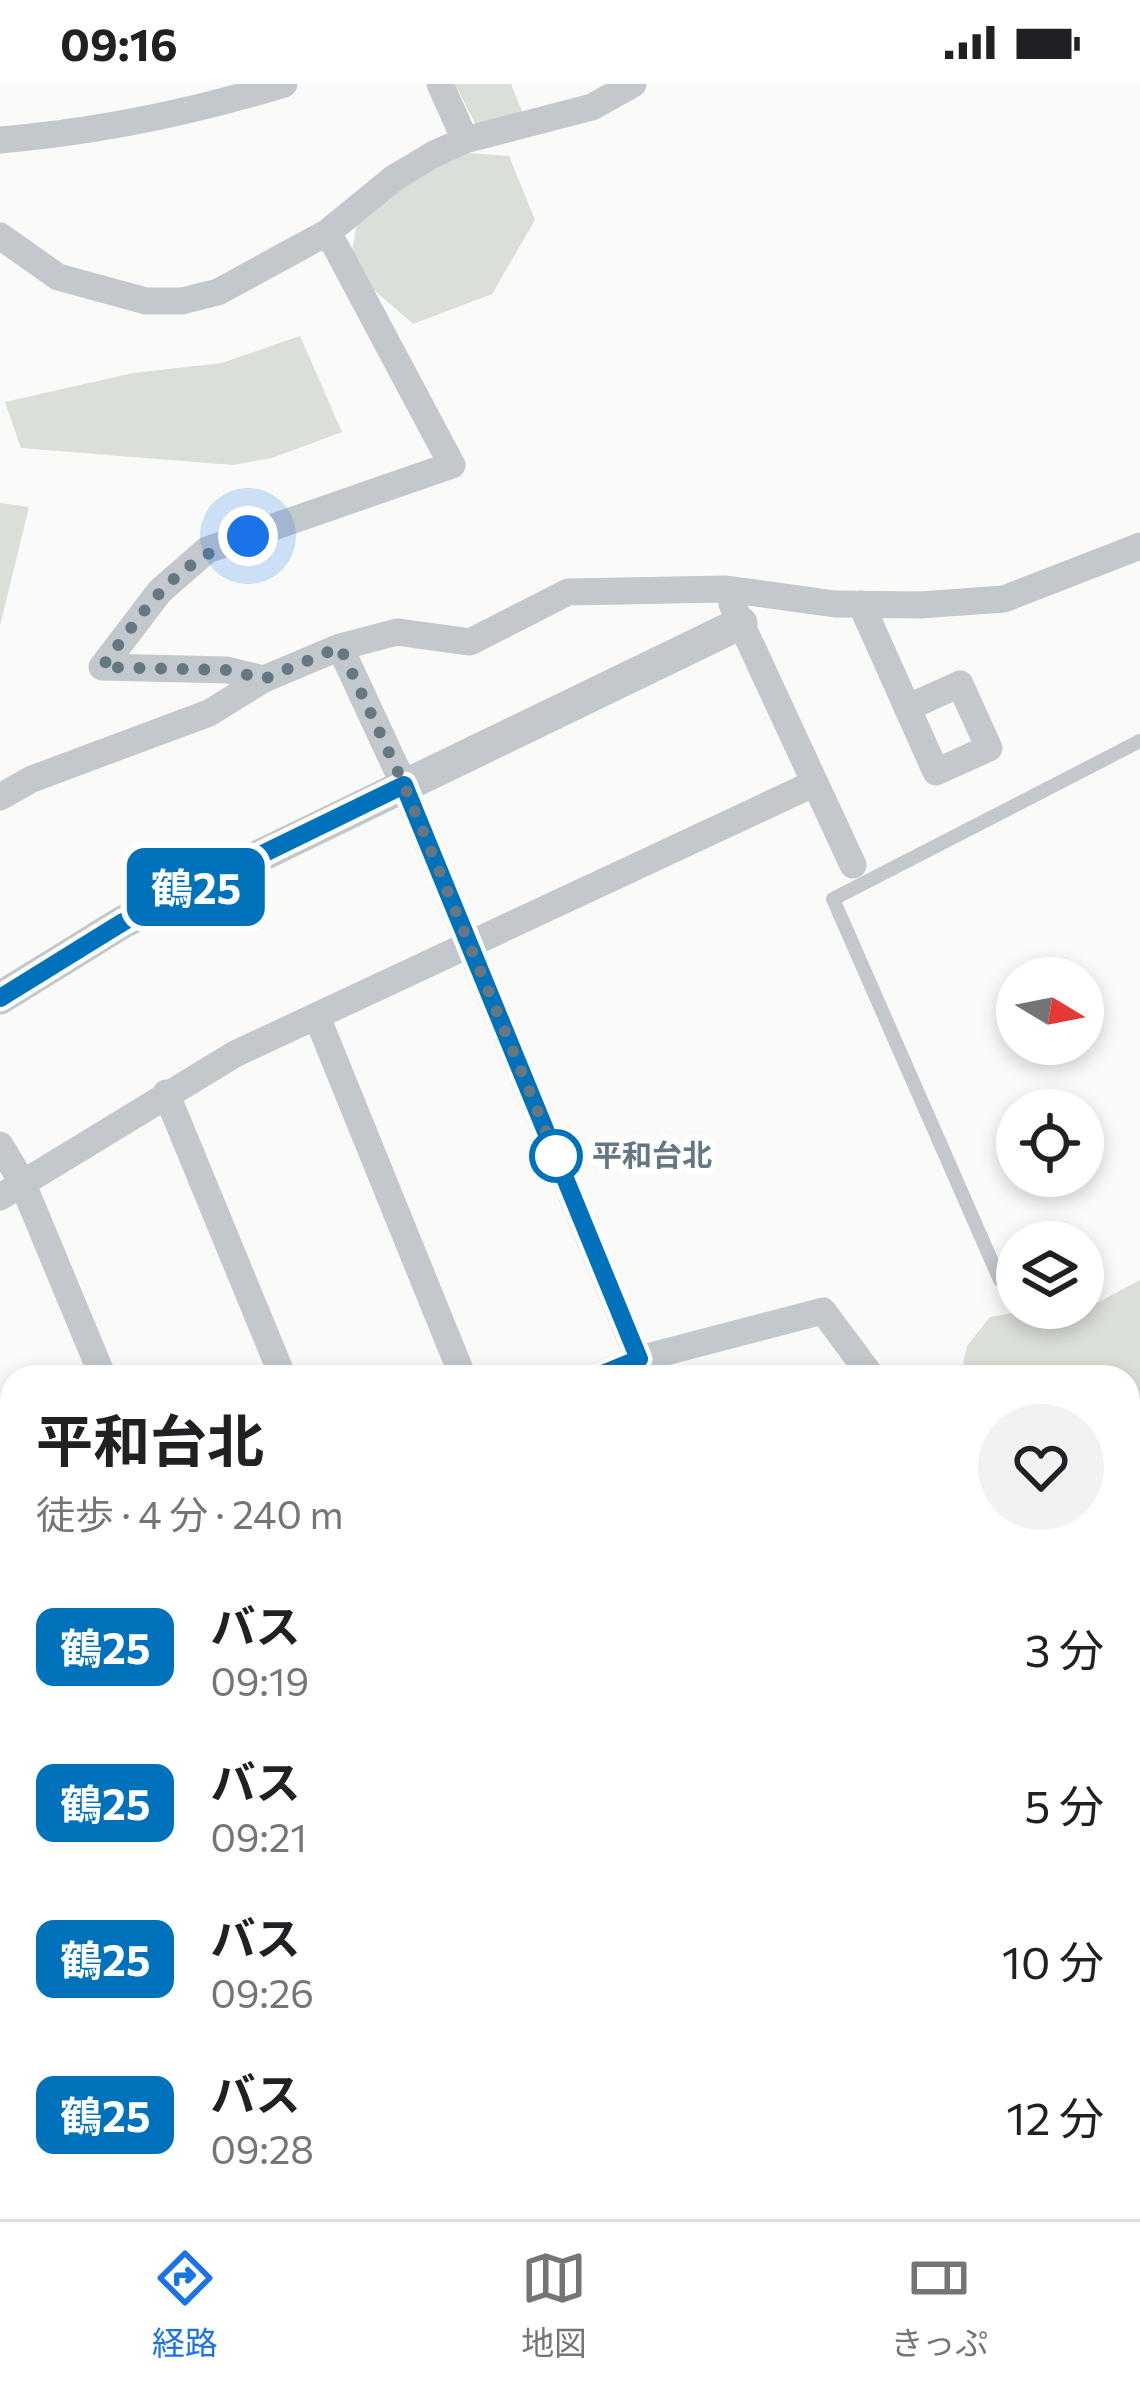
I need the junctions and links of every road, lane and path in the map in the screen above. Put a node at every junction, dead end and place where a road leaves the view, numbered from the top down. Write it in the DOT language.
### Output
graph roads {
  1 [pos="284,84"];
  2 [pos="440,84"];
  3 [pos="633,84"];
  4 [pos="0,140"];
  5 [pos="465,140"];
  6 [pos="328,232"];
  7 [pos="0,236"];
  8 [pos="1140,546"];
  9 [pos="726,589"];
  10 [pos="861,604"];
  11 [pos="741,623"];
  12 [pos="340,647"];
  13 [pos="264,679"];
  14 [pos="907,708"];
  15 [pos="1140,741"];
  16 [pos="815,783"];
  17 [pos="404,785"];
  18 [pos="0,797"];
  19 [pos="856,874"];
  20 [pos="470,945"];
  21 [pos="0,998"];
  22 [pos="317,1017"];
  23 [pos="166,1093"];
  24 [pos="0,1145"];
  25 [pos="11,1190"];
  26 [pos="996,1271"];
  27 [pos="97,1365"];
  28 [pos="278,1365"];
  29 [pos="458,1365"];
  30 [pos="642,1365"];
  31 [pos="652,1365"];
  32 [pos="863,1365"];
  1 -- 4 [label="street"];
  2 -- 5 [label="street"];
  3 -- 5 [label="street"];
  5 -- 6 [label="street"];
  6 -- 7 [label="street"];
  6 -- 13 [label="street"];
  8 -- 10 [label="street"];
  9 -- 10 [label="street"];
  9 -- 11 [label="street"];
  9 -- 12 [label="street"];
  10 -- 14 [label="street"];
  11 -- 16 [label="street"];
  11 -- 17 [label="street"];
  12 -- 13 [label="street"];
  12 -- 17 [label="street"];
  13 -- 18 [label="street"];
  15 -- 19 [label="lane"];
  16 -- 19 [label="street"];
  16 -- 20 [label="street"];
  17 -- 20 [label="street"];
  17 -- 21 [label="street"];
  19 -- 26 [label="lane"];
  20 -- 22 [label="street"];
  20 -- 30 [label="street"];
  22 -- 23 [label="street"];
  22 -- 29 [label="street"];
  23 -- 25 [label="street"];
  23 -- 28 [label="street"];
  24 -- 25 [label="street"];
  25 -- 27 [label="street"];
  31 -- 32 [label="street"];
}
